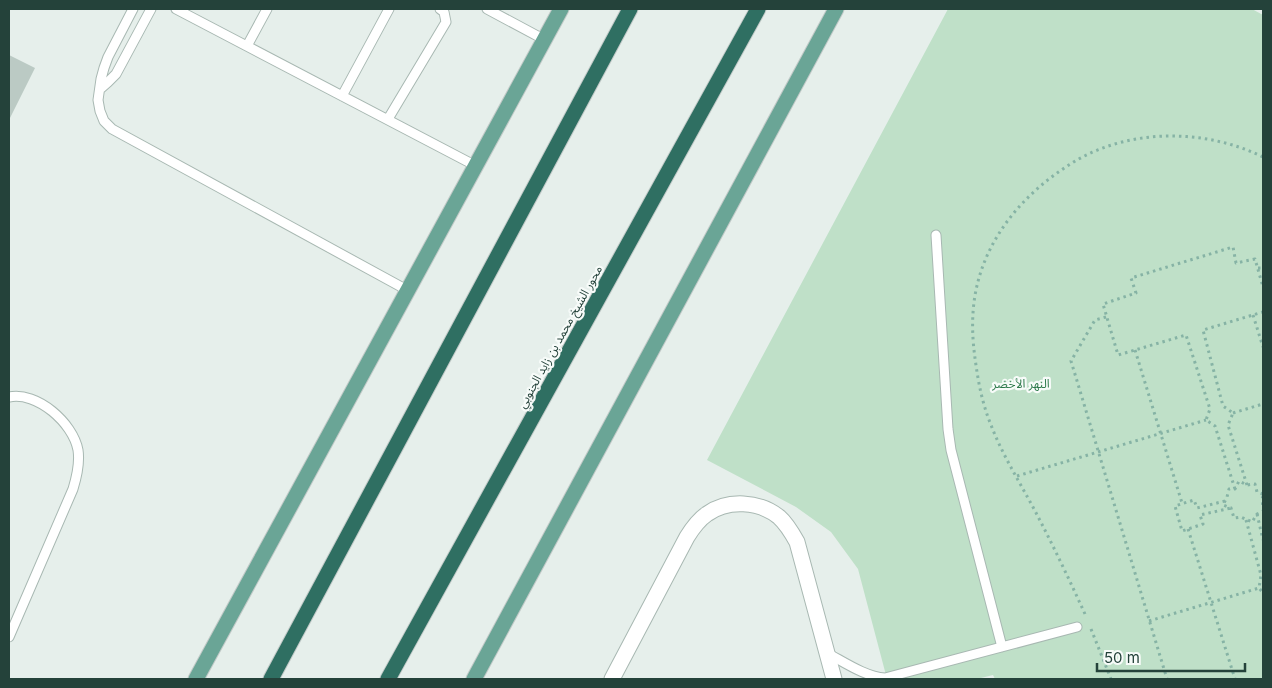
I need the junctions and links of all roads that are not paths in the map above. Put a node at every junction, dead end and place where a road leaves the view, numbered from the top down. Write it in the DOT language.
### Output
graph roads {
  1 [pos="133,9"];
  2 [pos="150,9"];
  3 [pos="176,9"];
  4 [pos="267,9"];
  5 [pos="389,9"];
  6 [pos="440,9"];
  7 [pos="487,9"];
  8 [pos="560,9"];
  9 [pos="630,9"];
  10 [pos="758,9"];
  11 [pos="836,9"];
  12 [pos="545,40"];
  13 [pos="247,46"];
  14 [pos="100,89"];
  15 [pos="342,96"];
  16 [pos="388,120"];
  17 [pos="476,166"];
  18 [pos="936,235"];
  19 [pos="408,290"];
  20 [pos="9,398"];
  21 [pos="1077,628"];
  22 [pos="9,637"];
  23 [pos="1002,647"];
  24 [pos="826,653"];
  25 [pos="196,679"];
  26 [pos="270,679"];
  27 [pos="388,679"];
  28 [pos="474,679"];
  29 [pos="612,679"];
  30 [pos="834,679"];
  31 [pos="884,679"];
  1 -- 14 [label="lane"];
  2 -- 14 [label="lane"];
  3 -- 13 [label="lane"];
  4 -- 13 [label="lane"];
  5 -- 15 [label="lane"];
  6 -- 16 [label="lane"];
  7 -- 12 [label="lane"];
  8 -- 12 [label="main road"];
  9 -- 26 [label="highway"];
  10 -- 27 [label="highway, محور الشيخ محمد بن زايد الجنوبي"];
  11 -- 28 [label="main road"];
  12 -- 17 [label="main road"];
  13 -- 15 [label="lane"];
  14 -- 19 [label="lane"];
  15 -- 16 [label="lane"];
  16 -- 17 [label="lane"];
  17 -- 19 [label="main road"];
  18 -- 23 [label="lane"];
  19 -- 25 [label="main road"];
  20 -- 22 [label="lane"];
  21 -- 23 [label="lane"];
  23 -- 31 [label="lane"];
  24 -- 29 [label="street"];
  24 -- 30 [label="street"];
  24 -- 31 [label="lane"];
}
